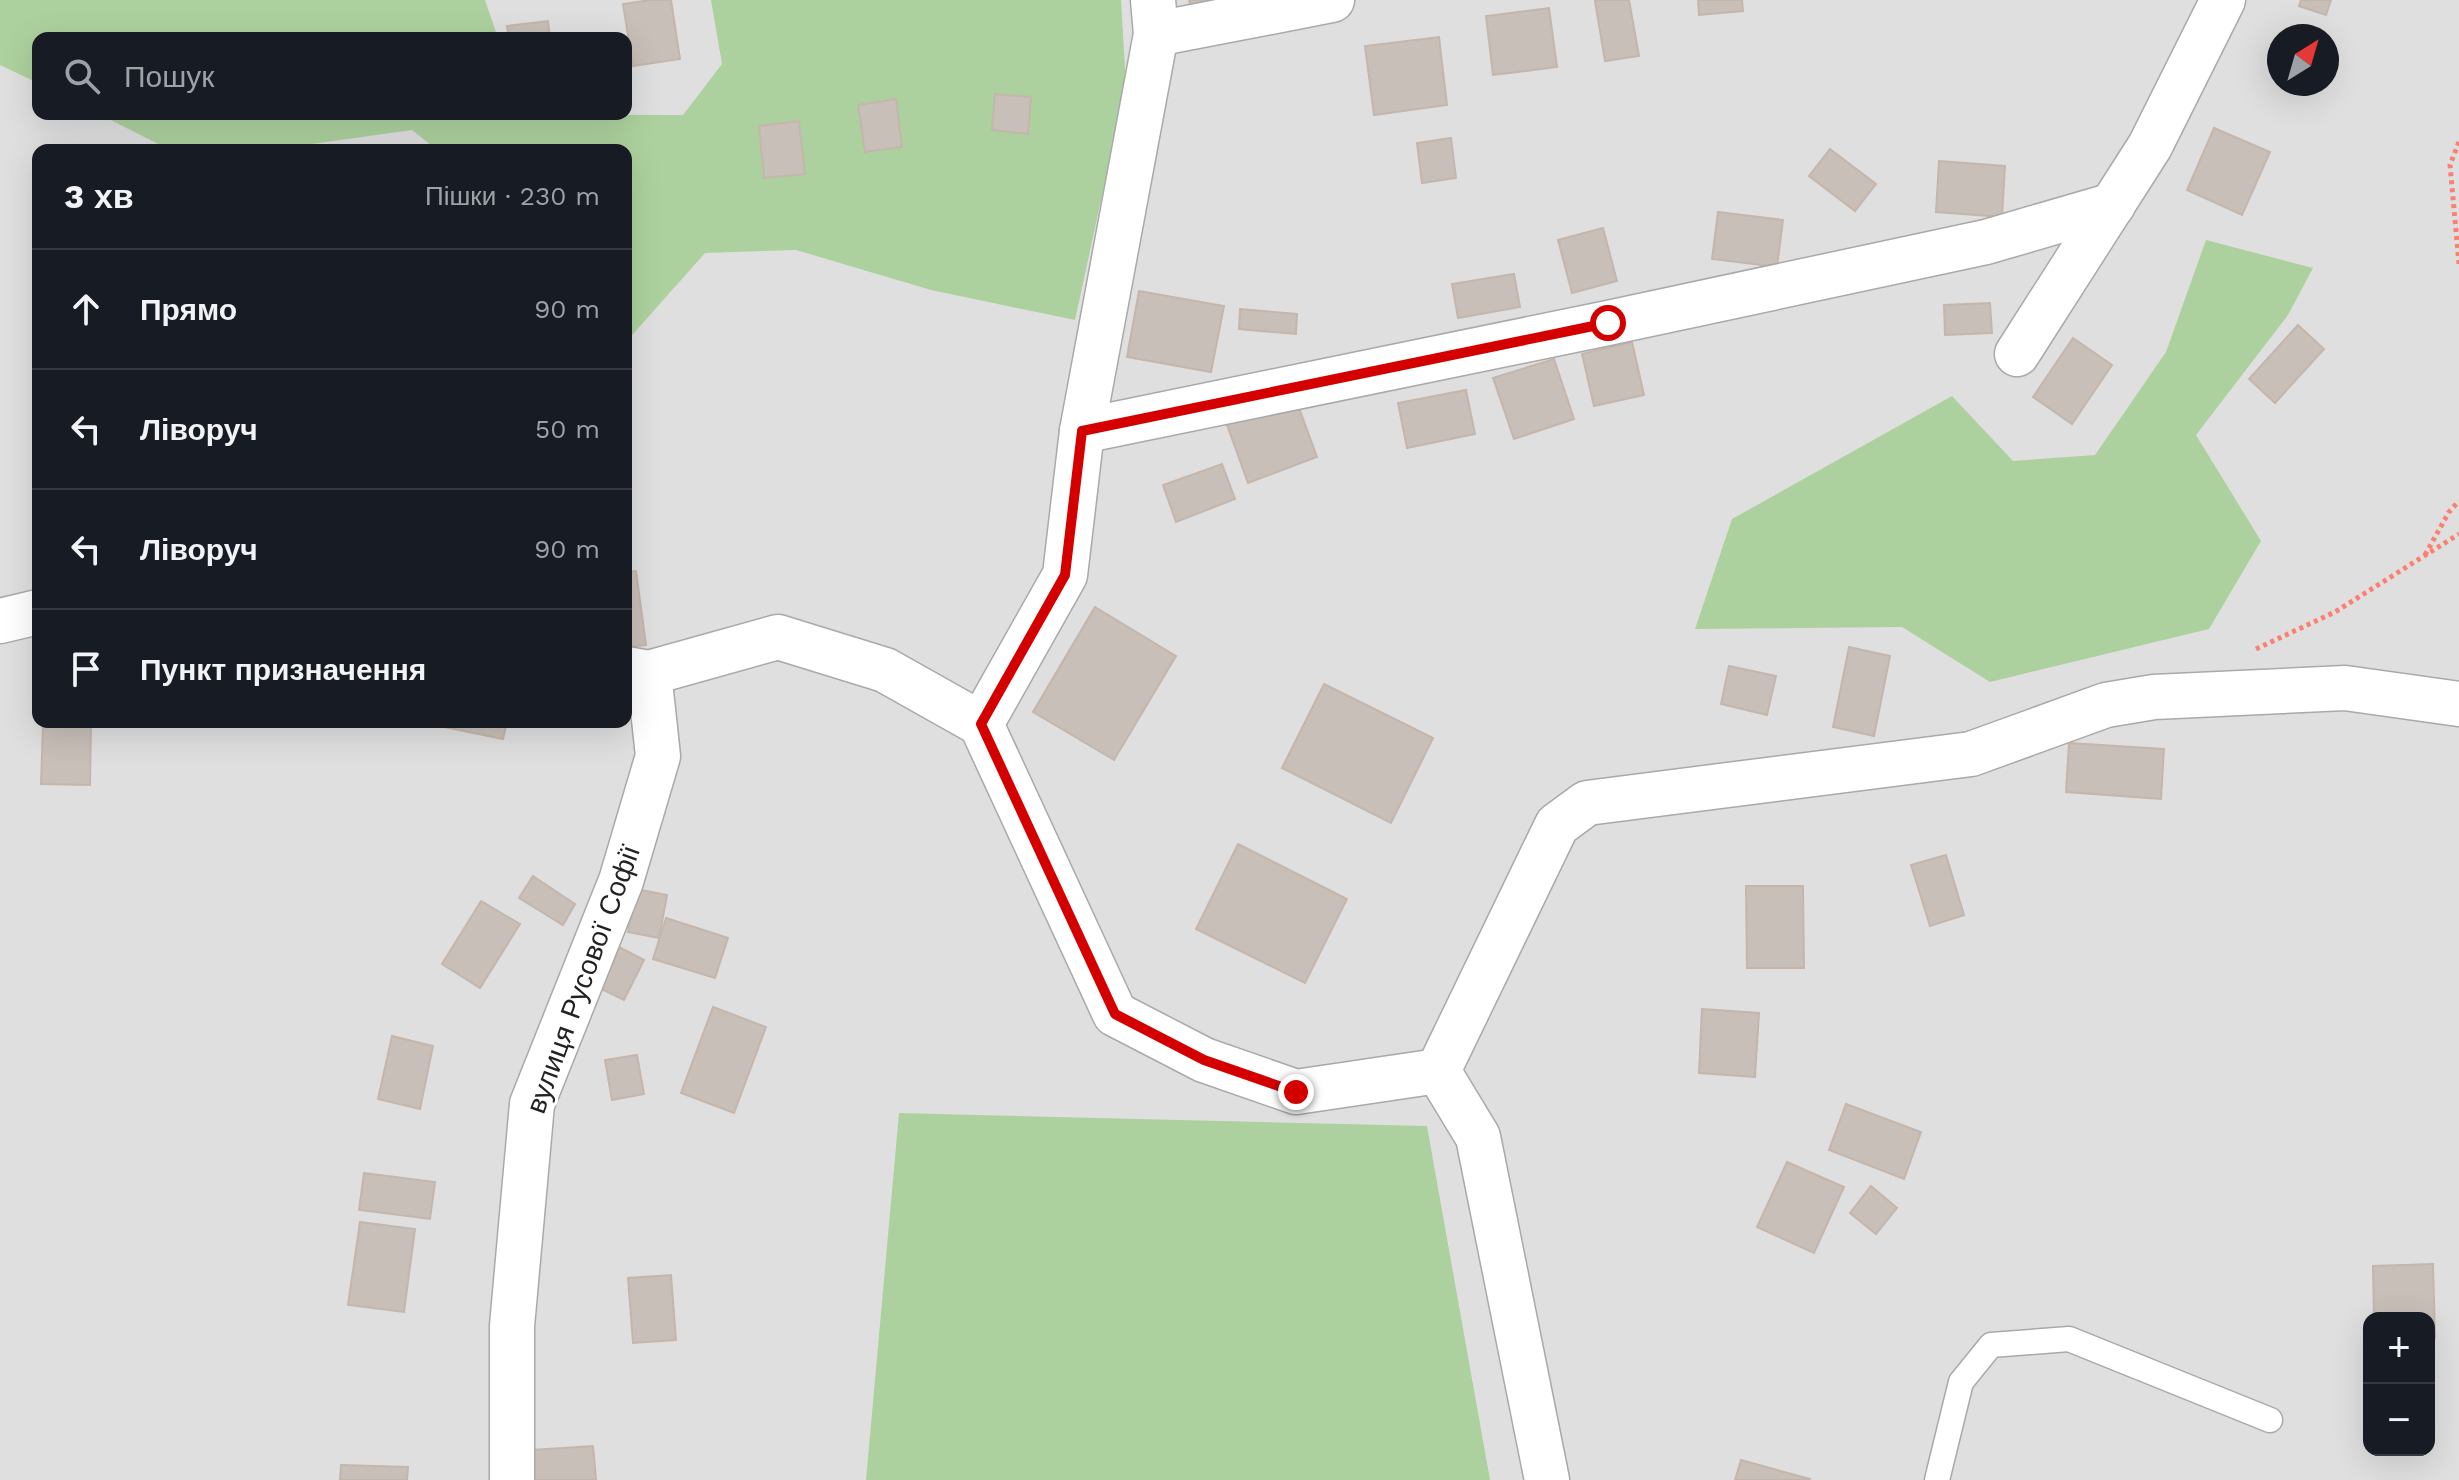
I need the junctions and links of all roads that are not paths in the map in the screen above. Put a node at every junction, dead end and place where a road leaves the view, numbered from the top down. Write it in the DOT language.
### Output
graph roads {
  1 [pos="1332,0"];
  2 [pos="2223,0"];
  3 [pos="1155,17"];
  4 [pos="2113,205"];
  5 [pos="2017,354"];
  6 [pos="1082,431"];
  7 [pos="32,613"];
  8 [pos="0,621"];
  9 [pos="638,671"];
  10 [pos="2459,704"];
  11 [pos="981,724"];
  12 [pos="1438,1071"];
  13 [pos="2270,1420"];
  14 [pos="512,1480"];
  15 [pos="1547,1480"];
  16 [pos="1937,1480"];
  1 -- 3 [label="street"];
  2 -- 4 [label="street"];
  3 -- 6 [label="street"];
  4 -- 5 [label="street"];
  4 -- 6 [label="street"];
  6 -- 11 [label="street"];
  7 -- 8 [label="street"];
  9 -- 11 [label="street"];
  9 -- 14 [label="street, вулиця Русової Софії"];
  10 -- 12 [label="street"];
  11 -- 12 [label="street"];
  12 -- 15 [label="street"];
  13 -- 16 [label="lane"];
}
